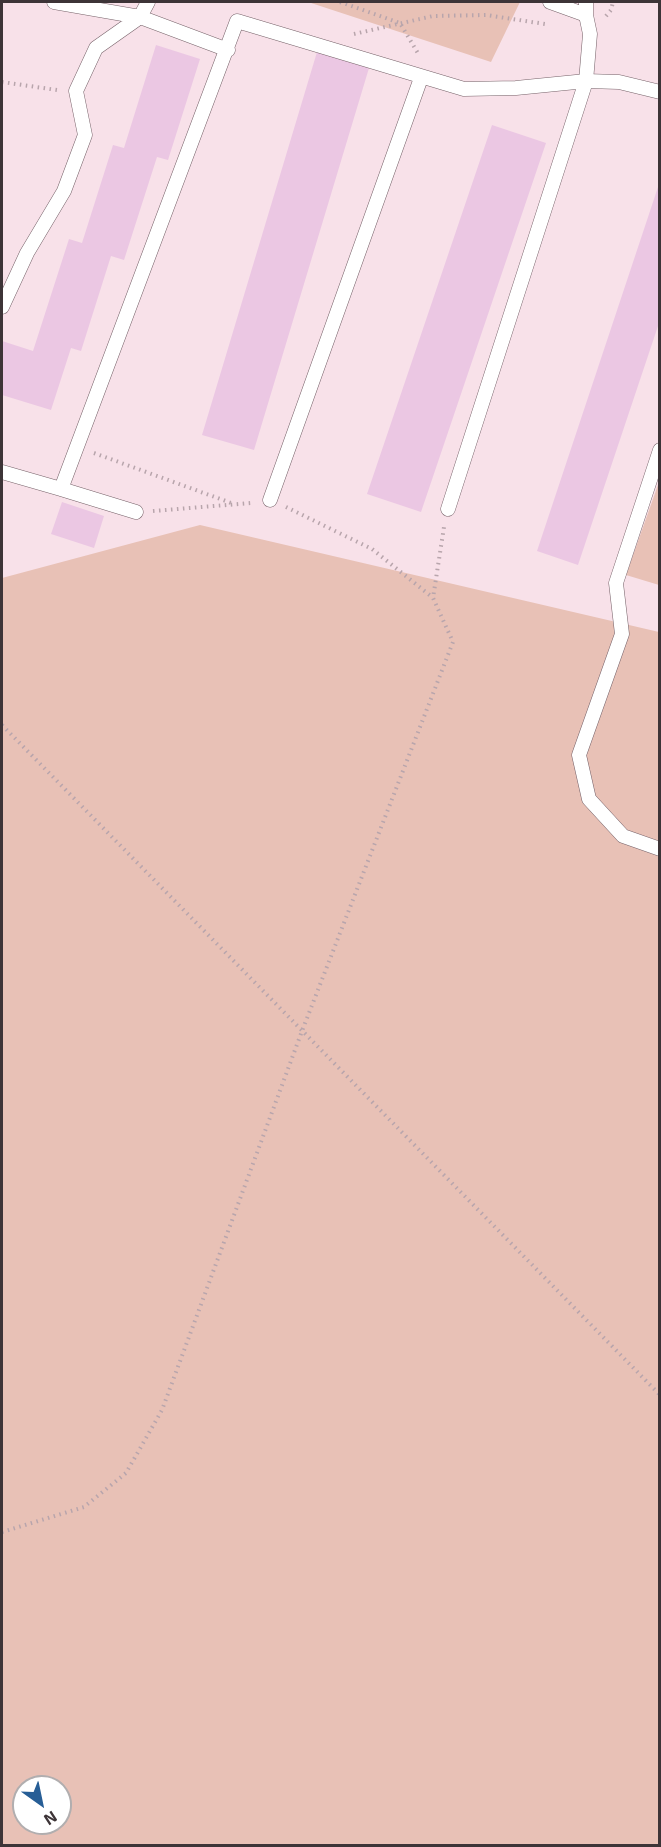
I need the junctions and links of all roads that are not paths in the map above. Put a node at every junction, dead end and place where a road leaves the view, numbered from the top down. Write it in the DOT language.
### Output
graph roads {
  1 [pos="54,2"];
  2 [pos="148,2"];
  3 [pos="550,2"];
  4 [pos="586,8"];
  5 [pos="140,17"];
  6 [pos="228,50"];
  7 [pos="428,79"];
  8 [pos="586,81"];
  9 [pos="660,92"];
  10 [pos="2,307"];
  11 [pos="660,450"];
  12 [pos="2,472"];
  13 [pos="61,489"];
  14 [pos="270,500"];
  15 [pos="448,509"];
  16 [pos="136,512"];
  17 [pos="660,849"];
  1 -- 5 [label="lane"];
  2 -- 5 [label="lane"];
  3 -- 4 [label="lane"];
  4 -- 8 [label="lane"];
  5 -- 6 [label="lane"];
  5 -- 10 [label="lane"];
  6 -- 7 [label="lane"];
  6 -- 13 [label="lane"];
  7 -- 8 [label="lane"];
  7 -- 14 [label="lane"];
  8 -- 9 [label="lane"];
  8 -- 15 [label="lane"];
  11 -- 17 [label="lane"];
  12 -- 13 [label="lane"];
  13 -- 16 [label="lane"];
}
